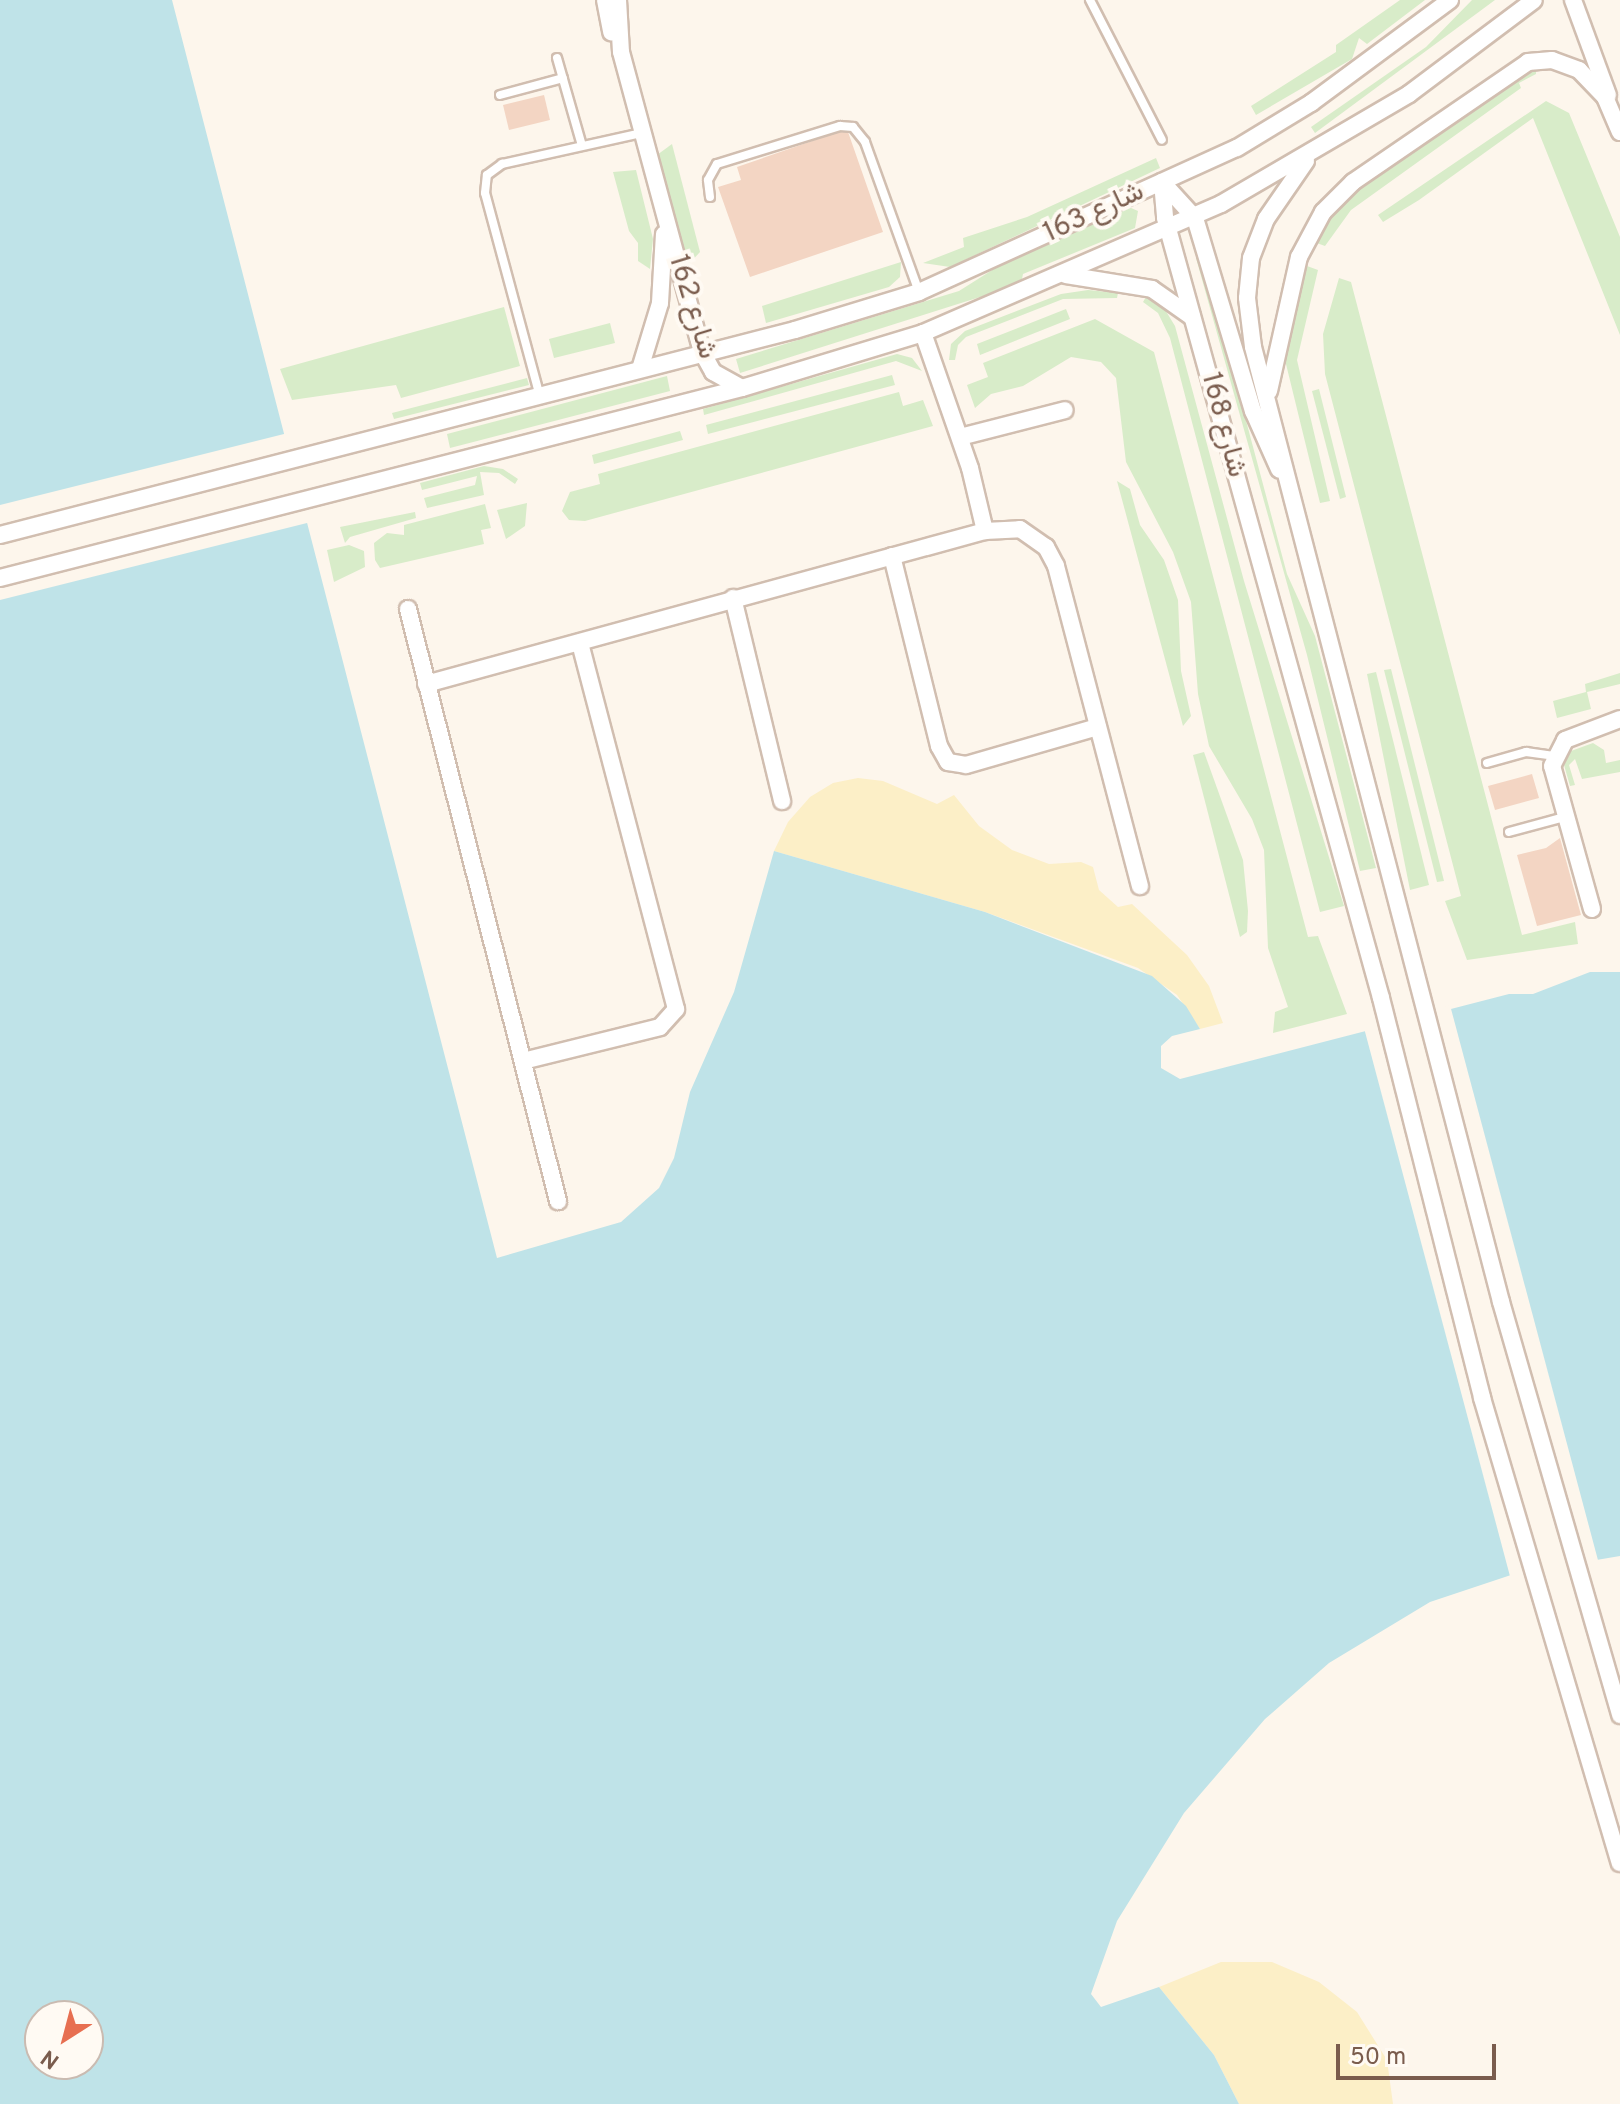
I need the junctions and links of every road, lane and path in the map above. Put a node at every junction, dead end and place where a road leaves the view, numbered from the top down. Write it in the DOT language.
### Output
graph roads {
  1 [pos="605,0"];
  2 [pos="618,0"];
  3 [pos="1090,0"];
  4 [pos="1450,0"];
  5 [pos="1534,0"];
  6 [pos="1573,0"];
  7 [pos="621,52"];
  8 [pos="557,58"];
  9 [pos="563,78"];
  10 [pos="500,95"];
  11 [pos="1611,108"];
  12 [pos="1620,132"];
  13 [pos="642,133"];
  14 [pos="1162,140"];
  15 [pos="582,146"];
  16 [pos="1309,156"];
  17 [pos="1162,182"];
  18 [pos="710,197"];
  19 [pos="662,209"];
  20 [pos="1195,218"];
  21 [pos="1169,230"];
  22 [pos="1066,275"];
  23 [pos="919,292"];
  24 [pos="1194,318"];
  25 [pos="923,333"];
  26 [pos="702,352"];
  27 [pos="640,369"];
  28 [pos="742,388"];
  29 [pos="539,393"];
  30 [pos="1268,401"];
  31 [pos="1065,410"];
  32 [pos="960,437"];
  33 [pos="1293,494"];
  34 [pos="985,531"];
  35 [pos="0,535"];
  36 [pos="892,556"];
  37 [pos="0,578"];
  38 [pos="733,598"];
  39 [pos="408,609"];
  40 [pos="580,642"];
  41 [pos="426,684"];
  42 [pos="1620,719"];
  43 [pos="1098,727"];
  44 [pos="1554,756"];
  45 [pos="1487,763"];
  46 [pos="782,801"];
  47 [pos="1565,817"];
  48 [pos="1509,832"];
  49 [pos="1140,886"];
  50 [pos="1592,909"];
  51 [pos="523,1061"];
  52 [pos="558,1201"];
  53 [pos="1620,1715"];
  54 [pos="1620,1863"];
  1 -- 7 [label="street, شارع 162"];
  2 -- 7 [label="street, شارع 162"];
  3 -- 14 [label="lane"];
  4 -- 17 [label="street, شارع 163"];
  5 -- 16 [label="street, شارع 163"];
  6 -- 11 [label="street"];
  7 -- 13 [label="street, شارع 162"];
  8 -- 9 [label="lane"];
  9 -- 10 [label="lane"];
  9 -- 15 [label="lane"];
  11 -- 12 [label="street"];
  11 -- 30 [label="street"];
  13 -- 15 [label="lane"];
  13 -- 19 [label="street, شارع 162"];
  15 -- 29 [label="lane"];
  16 -- 20 [label="street, شارع 163"];
  16 -- 30 [label="street, شارع 168"];
  17 -- 20 [label="street, شارع 168"];
  17 -- 21 [label="street, شارع 168"];
  17 -- 23 [label="street, شارع 163"];
  18 -- 23 [label="lane"];
  19 -- 26 [label="street, شارع 162"];
  19 -- 27 [label="street, شارع 162"];
  20 -- 21 [label="street, شارع 163"];
  20 -- 33 [label="street, شارع 168"];
  21 -- 22 [label="street, شارع 163"];
  21 -- 24 [label="street, شارع 168"];
  22 -- 24 [label="street, شارع 163"];
  22 -- 25 [label="street, شارع 163"];
  23 -- 26 [label="street, شارع 163"];
  24 -- 54 [label="street, شارع 168"];
  25 -- 28 [label="street, شارع 163"];
  25 -- 32 [label="street"];
  26 -- 27 [label="street, شارع 163"];
  26 -- 28 [label="street, شارع 162"];
  27 -- 29 [label="street, شارع 163"];
  28 -- 37 [label="street, شارع 163"];
  29 -- 35 [label="street, شارع 163"];
  30 -- 33 [label="street, شارع 168"];
  31 -- 32 [label="street"];
  32 -- 34 [label="street"];
  33 -- 53 [label="street, شارع 168"];
  34 -- 36 [label="street"];
  34 -- 43 [label="street"];
  36 -- 38 [label="street"];
  36 -- 43 [label="street"];
  38 -- 40 [label="street"];
  38 -- 46 [label="street"];
  39 -- 41 [label="street"];
  40 -- 41 [label="street"];
  40 -- 51 [label="street"];
  41 -- 51 [label="street"];
  42 -- 44 [label="street"];
  43 -- 49 [label="street"];
  44 -- 45 [label="lane"];
  44 -- 47 [label="street"];
  47 -- 48 [label="lane"];
  47 -- 50 [label="street"];
  51 -- 52 [label="street"];
}
